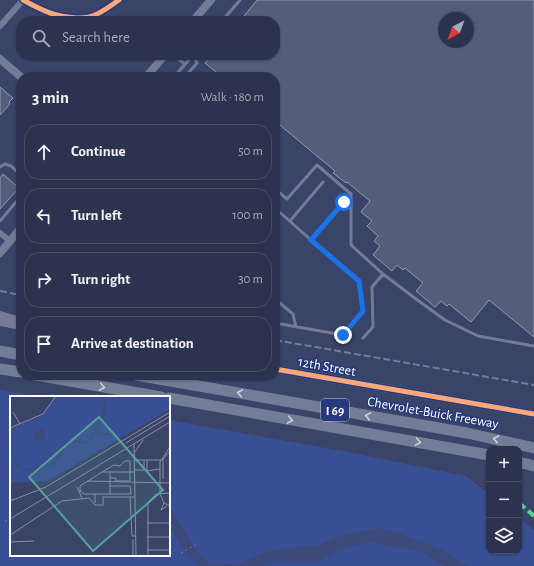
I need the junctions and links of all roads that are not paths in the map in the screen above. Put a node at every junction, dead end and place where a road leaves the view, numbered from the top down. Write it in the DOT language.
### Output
graph roads {
  1 [pos="23,0"];
  2 [pos="119,0"];
  3 [pos="211,0"];
  4 [pos="240,0"];
  5 [pos="56,16"];
  6 [pos="95,16"];
  7 [pos="197,16"];
  8 [pos="226,16"];
  9 [pos="0,26"];
  10 [pos="0,59"];
  11 [pos="161,60"];
  12 [pos="180,60"];
  13 [pos="189,60"];
  14 [pos="196,60"];
  15 [pos="185,64"];
  16 [pos="150,72"];
  17 [pos="178,72"];
  18 [pos="189,72"];
  19 [pos="16,73"];
  20 [pos="0,167"];
  21 [pos="16,170"];
  22 [pos="323,182"];
  23 [pos="280,193"];
  24 [pos="16,202"];
  25 [pos="344,202"];
  26 [pos="280,212"];
  27 [pos="0,221"];
  28 [pos="290,221"];
  29 [pos="0,233"];
  30 [pos="16,234"];
  31 [pos="311,240"];
  32 [pos="10,241"];
  33 [pos="0,253"];
  34 [pos="384,274"];
  35 [pos="280,303"];
  36 [pos="0,315"];
  37 [pos="16,320"];
  38 [pos="0,322"];
  39 [pos="280,324"];
  40 [pos="16,325"];
  41 [pos="296,327"];
  42 [pos="363,338"];
  43 [pos="534,346"];
  44 [pos="0,351"];
  45 [pos="16,354"];
  46 [pos="0,369"];
  47 [pos="280,370"];
  48 [pos="16,371"];
  49 [pos="64,380"];
  50 [pos="165,380"];
  51 [pos="155,396"];
  52 [pos="170,398"];
  53 [pos="534,414"];
  54 [pos="534,448"];
  55 [pos="486,454"];
  56 [pos="522,463"];
  57 [pos="534,466"];
  1 -- 5 [label="street"];
  1 -- 9 [label="street"];
  2 -- 6 [label="street"];
  3 -- 7 [label="street"];
  4 -- 8 [label="lane"];
  10 -- 19 [label="street"];
  11 -- 16 [label="street"];
  12 -- 15 [label="lane"];
  13 -- 15 [label="lane"];
  14 -- 18 [label="lane"];
  15 -- 17 [label="lane"];
  20 -- 21 [label="lane"];
  22 -- 28 [label="lane"];
  23 -- 34 [label="lane"];
  24 -- 27 [label="lane"];
  25 -- 31 [label="lane"];
  26 -- 28 [label="lane"];
  28 -- 31 [label="lane"];
  29 -- 32 [label="street"];
  30 -- 32 [label="street"];
  31 -- 41 [label="lane"];
  32 -- 33 [label="street"];
  34 -- 42 [label="lane"];
  34 -- 43 [label="lane"];
  35 -- 41 [label="lane"];
  36 -- 37 [label="street"];
  38 -- 40 [label="street"];
  39 -- 41 [label="lane"];
  44 -- 45 [label="highway"];
  46 -- 48 [label="highway"];
  47 -- 53 [label="street, 12th Street"];
  49 -- 51 [label="highway, one-way"];
  54 -- 50 [label="highway, Chevrolet-Buick Freeway / I 69, one-way"];
  52 -- 55 [label="highway, I 69, one-way"];
  56 -- 57 [label="highway"];
}
